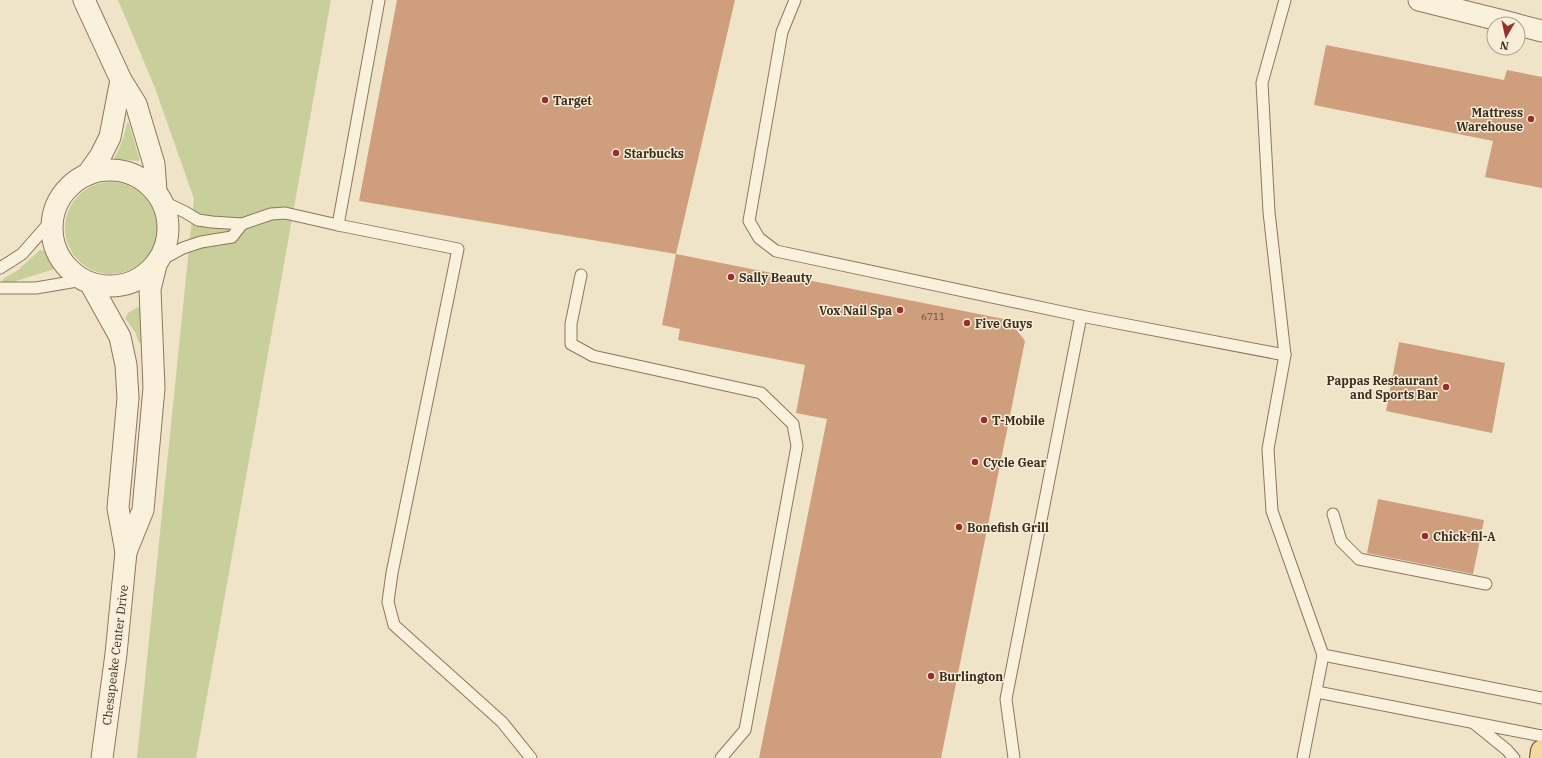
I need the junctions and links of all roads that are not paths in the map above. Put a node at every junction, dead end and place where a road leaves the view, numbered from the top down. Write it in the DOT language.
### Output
graph roads {
  1 [pos="84,0"];
  2 [pos="379,0"];
  3 [pos="795,0"];
  4 [pos="1285,0"];
  5 [pos="1419,0"];
  6 [pos="1486,17"];
  7 [pos="1526,27"];
  8 [pos="1542,31"];
  9 [pos="121,80"];
  10 [pos="86,174"];
  11 [pos="159,196"];
  12 [pos="52,220"];
  13 [pos="242,224"];
  14 [pos="338,224"];
  15 [pos="157,263"];
  16 [pos="0,268"];
  17 [pos="581,275"];
  18 [pos="87,282"];
  19 [pos="0,288"];
  20 [pos="1081,316"];
  21 [pos="1285,355"];
  22 [pos="1333,514"];
  23 [pos="126,552"];
  24 [pos="1486,584"];
  25 [pos="1323,655"];
  26 [pos="1317,692"];
  27 [pos="1542,698"];
  28 [pos="1475,724"];
  29 [pos="1542,736"];
  30 [pos="1542,751"];
  31 [pos="102,758"];
  32 [pos="531,758"];
  33 [pos="721,758"];
  34 [pos="1014,758"];
  35 [pos="1303,758"];
  36 [pos="1514,758"];
  37 [pos="1541,758"];
  1 -- 9 [label="street"];
  2 -- 14 [label="lane"];
  3 -- 20 [label="lane"];
  4 -- 21 [label="lane"];
  5 -- 6 [label="street"];
  7 -- 8 [label="street"];
  9 -- 10 [label="street"];
  9 -- 11 [label="street"];
  10 -- 11 [label="street"];
  10 -- 12 [label="street"];
  11 -- 13 [label="lane"];
  11 -- 15 [label="street"];
  12 -- 16 [label="lane"];
  12 -- 18 [label="street"];
  13 -- 14 [label="lane"];
  13 -- 15 [label="lane"];
  14 -- 32 [label="lane"];
  15 -- 18 [label="street"];
  15 -- 23 [label="street"];
  17 -- 33 [label="lane"];
  18 -- 19 [label="lane"];
  18 -- 23 [label="street"];
  20 -- 21 [label="lane"];
  20 -- 34 [label="lane"];
  21 -- 25 [label="lane"];
  22 -- 24 [label="lane"];
  23 -- 31 [label="street, Chesapeake Center Drive"];
  25 -- 26 [label="lane"];
  25 -- 27 [label="lane"];
  26 -- 28 [label="lane"];
  26 -- 35 [label="lane"];
  28 -- 29 [label="lane"];
  28 -- 36 [label="lane"];
  30 -- 37 [label="main road"];
}
